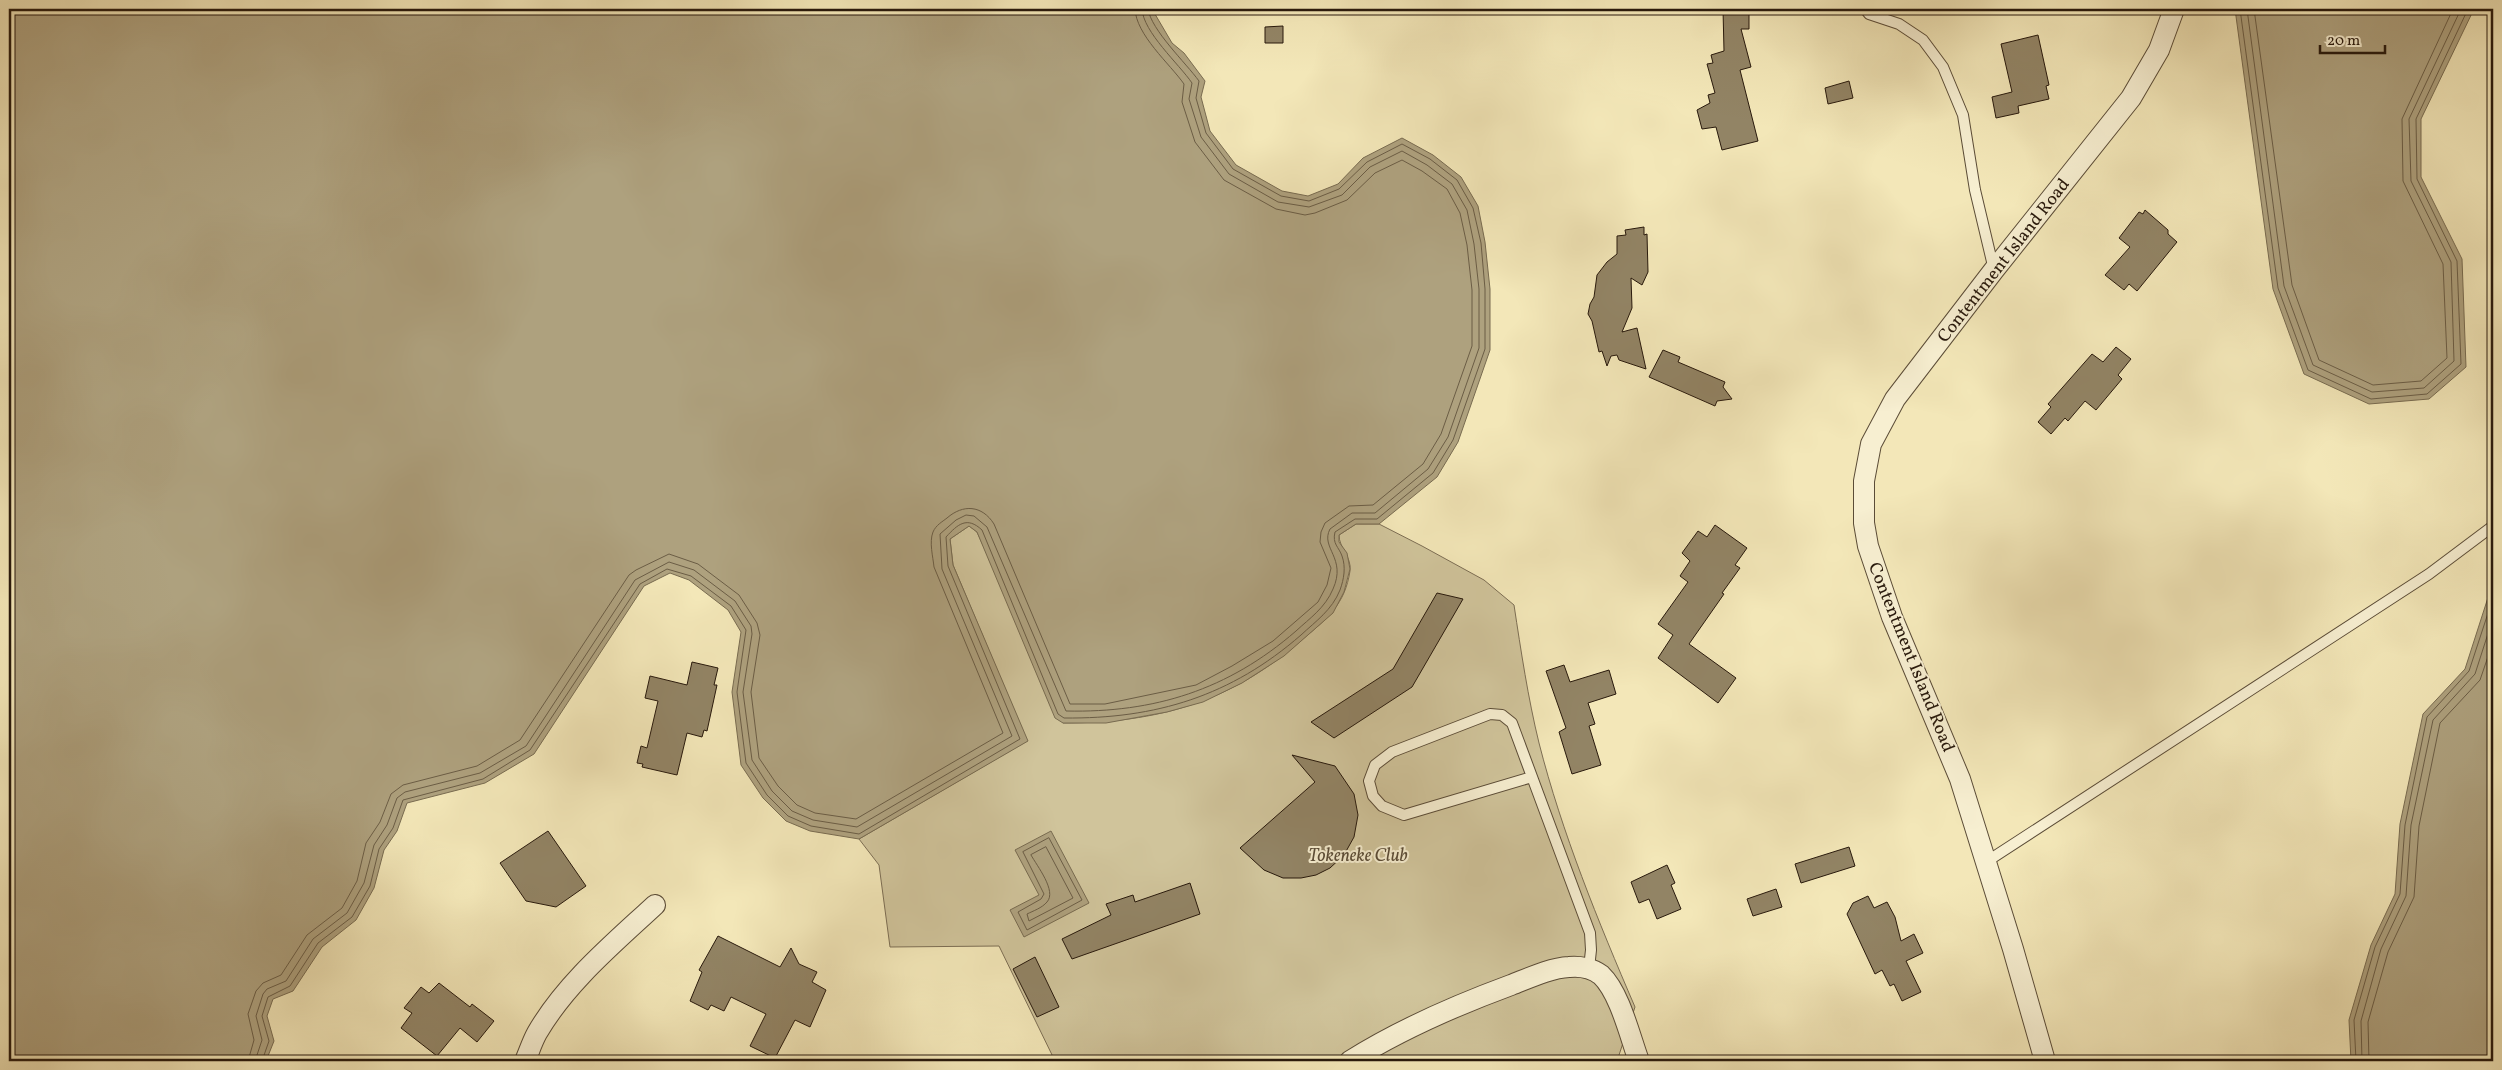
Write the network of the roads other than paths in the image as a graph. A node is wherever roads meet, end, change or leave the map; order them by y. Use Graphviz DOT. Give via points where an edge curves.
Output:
graph roads {
  1 [pos="1865,9"];
  2 [pos="2174,9"];
  3 [pos="1994,270"];
  4 [pos="2493,526"];
  5 [pos="1532,777"];
  6 [pos="1986,862"];
  7 [pos="655,905"];
  8 [pos="1589,968"];
  9 [pos="525,1061"];
  10 [pos="1350,1061"];
  11 [pos="1639,1061"];
  12 [pos="2045,1061"];
  1 -- 3 [label="lane" via="1868,14 1899,24 1923,40 1943,67 1963,115 1975,190"];
  2 -- 3 [label="street, Contentment Island Road" via="2159,50 2131,98"];
  3 -- 6 [label="street, Contentment Island Road" via="1894,399 1871,444 1862,501 1868,546 1892,617 1960,779"];
  4 -- 6 [label="lane" via="2429,574"];
  5 -- 5 [label="lane" via="1512,723 1502,715 1490,714 1392,752 1375,765 1369,781 1373,796 1382,806 1404,815"];
  5 -- 8 [label="lane" via="1590,933"];
  6 -- 12 [label="street, Contentment Island Road"];
  7 -- 9 [label="street" via="569,991 537,1033"];
  8 -- 10 [label="street" via="1566,967 1468,1000 1403,1030"];
  8 -- 11 [label="street" via="1600,974 1612,991"];
}
